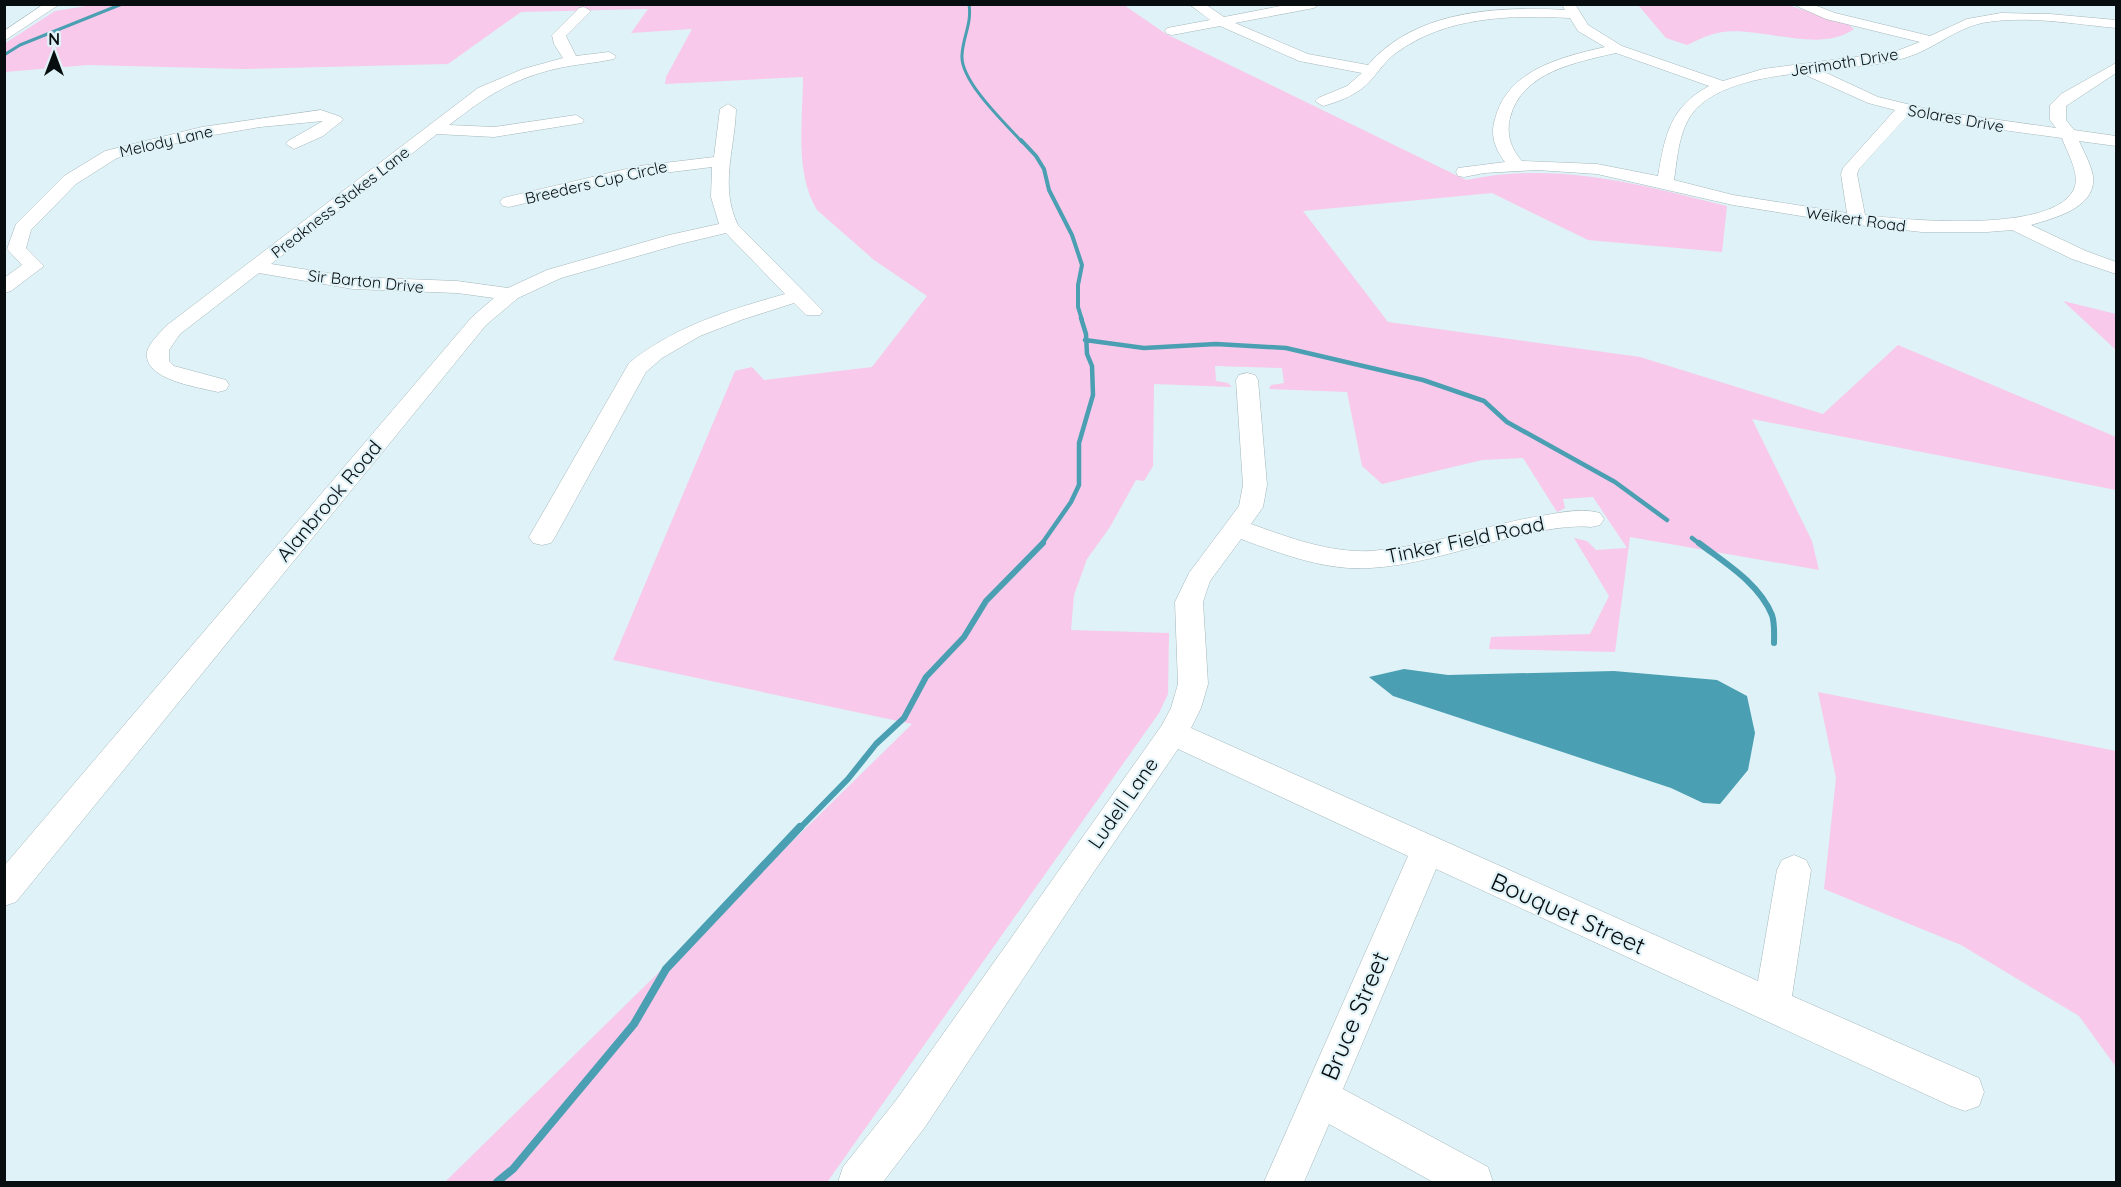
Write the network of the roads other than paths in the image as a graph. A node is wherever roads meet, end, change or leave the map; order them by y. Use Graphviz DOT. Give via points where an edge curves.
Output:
graph roads {
  1 [pos="54,4"];
  2 [pos="1195,4"];
  3 [pos="1314,4"];
  4 [pos="1798,4"];
  5 [pos="1449,7"];
  6 [pos="1570,9"];
  7 [pos="585,11"];
  8 [pos="1472,18"];
  9 [pos="1224,23"];
  10 [pos="2116,24"];
  11 [pos="1172,31"];
  12 [pos="4,37"];
  13 [pos="1933,41"];
  14 [pos="1617,49"];
  15 [pos="609,56"];
  16 [pos="571,60"];
  17 [pos="2116,67"];
  18 [pos="1803,68"];
  19 [pos="1370,70"];
  20 [pos="1724,86"];
  21 [pos="1323,101"];
  22 [pos="728,109"];
  23 [pos="1905,109"];
  24 [pos="576,120"];
  25 [pos="434,129"];
  26 [pos="2069,135"];
  27 [pos="2116,141"];
  28 [pos="294,144"];
  29 [pos="720,161"];
  30 [pos="1516,165"];
  31 [pos="1464,172"];
  32 [pos="1665,183"];
  33 [pos="509,202"];
  34 [pos="1857,220"];
  35 [pos="2015,224"];
  36 [pos="730,227"];
  37 [pos="257,267"];
  38 [pos="2116,268"];
  39 [pos="4,287"];
  40 [pos="511,294"];
  41 [pos="1247,381"];
  42 [pos="218,385"];
  43 [pos="1591,519"];
  44 [pos="1236,528"];
  45 [pos="542,537"];
  46 [pos="1173,733"];
  47 [pos="1426,850"];
  48 [pos="1794,870"];
  49 [pos="4,891"];
  50 [pos="1772,1005"];
  51 [pos="1965,1092"];
  52 [pos="1320,1098"];
  53 [pos="858,1182"];
  54 [pos="1284,1182"];
  55 [pos="1473,1182"];
  1 -- 12 [label="street"];
  2 -- 9 [label="street"];
  3 -- 9 [label="street"];
  4 -- 13 [label="street"];
  5 -- 8 [label="street"];
  6 -- 8 [label="street"];
  6 -- 14 [label="street" via="1592,35"];
  7 -- 16 [label="street" via="559,35"];
  8 -- 19 [label="street" via="1406,39"];
  9 -- 11 [label="street"];
  9 -- 19 [label="street" via="1304,58"];
  10 -- 13 [label="street, Jerimoth Drive" via="2039,18 1986,19 1957,26"];
  13 -- 18 [label="street, Jerimoth Drive" via="1897,56"];
  14 -- 20 [label="street"];
  14 -- 30 [label="street" via="1552,67 1514,93 1506,105 1501,139 1505,152"];
  15 -- 16 [label="street, Preakness Stakes Lane"];
  16 -- 25 [label="street, Preakness Stakes Lane" via="483,91"];
  17 -- 26 [label="street, Weikert Road" via="2058,105 2058,120"];
  18 -- 20 [label="street, Jerimoth Drive"];
  18 -- 23 [label="street, Solares Drive" via="1853,93"];
  19 -- 21 [label="street" via="1361,82"];
  20 -- 32 [label="street, Jerimoth Drive" via="1695,102 1676,124"];
  22 -- 29 [label="street"];
  23 -- 26 [label="street, Solares Drive" via="1965,122"];
  23 -- 34 [label="street" via="1851,168"];
  24 -- 25 [label="street" via="494,132"];
  25 -- 37 [label="street, Preakness Stakes Lane"];
  26 -- 27 [label="street, Solares Drive"];
  26 -- 35 [label="street, Weikert Road" via="2084,175 2080,194 2058,211"];
  28 -- 39 [label="street, Melody Lane" via="335,120 321,115 260,122 111,154 70,180 22,228 16,249 34,266"];
  29 -- 33 [label="street, Breeders Cup Circle" via="639,171"];
  29 -- 36 [label="street" via="717,182 722,213"];
  30 -- 31 [label="street, Weikert Road"];
  30 -- 32 [label="street, Weikert Road" via="1598,169"];
  32 -- 34 [label="street, Weikert Road" via="1733,200"];
  34 -- 35 [label="street, Weikert Road" via="1956,229"];
  35 -- 38 [label="street"];
  36 -- 40 [label="street, Alanbrook Road" via="574,268"];
  36 -- 45 [label="street" via="805,303 696,330 653,353 637,368"];
  37 -- 40 [label="street, Sir Barton Drive" via="353,283 457,287"];
  37 -- 42 [label="street, Preakness Stakes Lane" via="173,330 158,350 158,362 166,371"];
  40 -- 49 [label="street, Alanbrook Road" via="479,321"];
  41 -- 44 [label="street, Ludell Lane" via="1255,485 1251,507"];
  43 -- 44 [label="street, Tinker Field Road" via="1529,525 1387,558 1355,559 1287,546"];
  44 -- 46 [label="street, Ludell Lane" via="1198,579 1190,602 1193,684"];
  46 -- 47 [label="street, Bouquet Street"];
  46 -- 53 [label="street, Ludell Lane" via="911,1113"];
  47 -- 50 [label="street, Bouquet Street"];
  47 -- 52 [label="street, Bruce Street"];
  48 -- 50 [label="street"];
  50 -- 51 [label="street, Bouquet Street"];
  52 -- 54 [label="street, Bruce Street"];
  52 -- 55 [label="street"];
}
